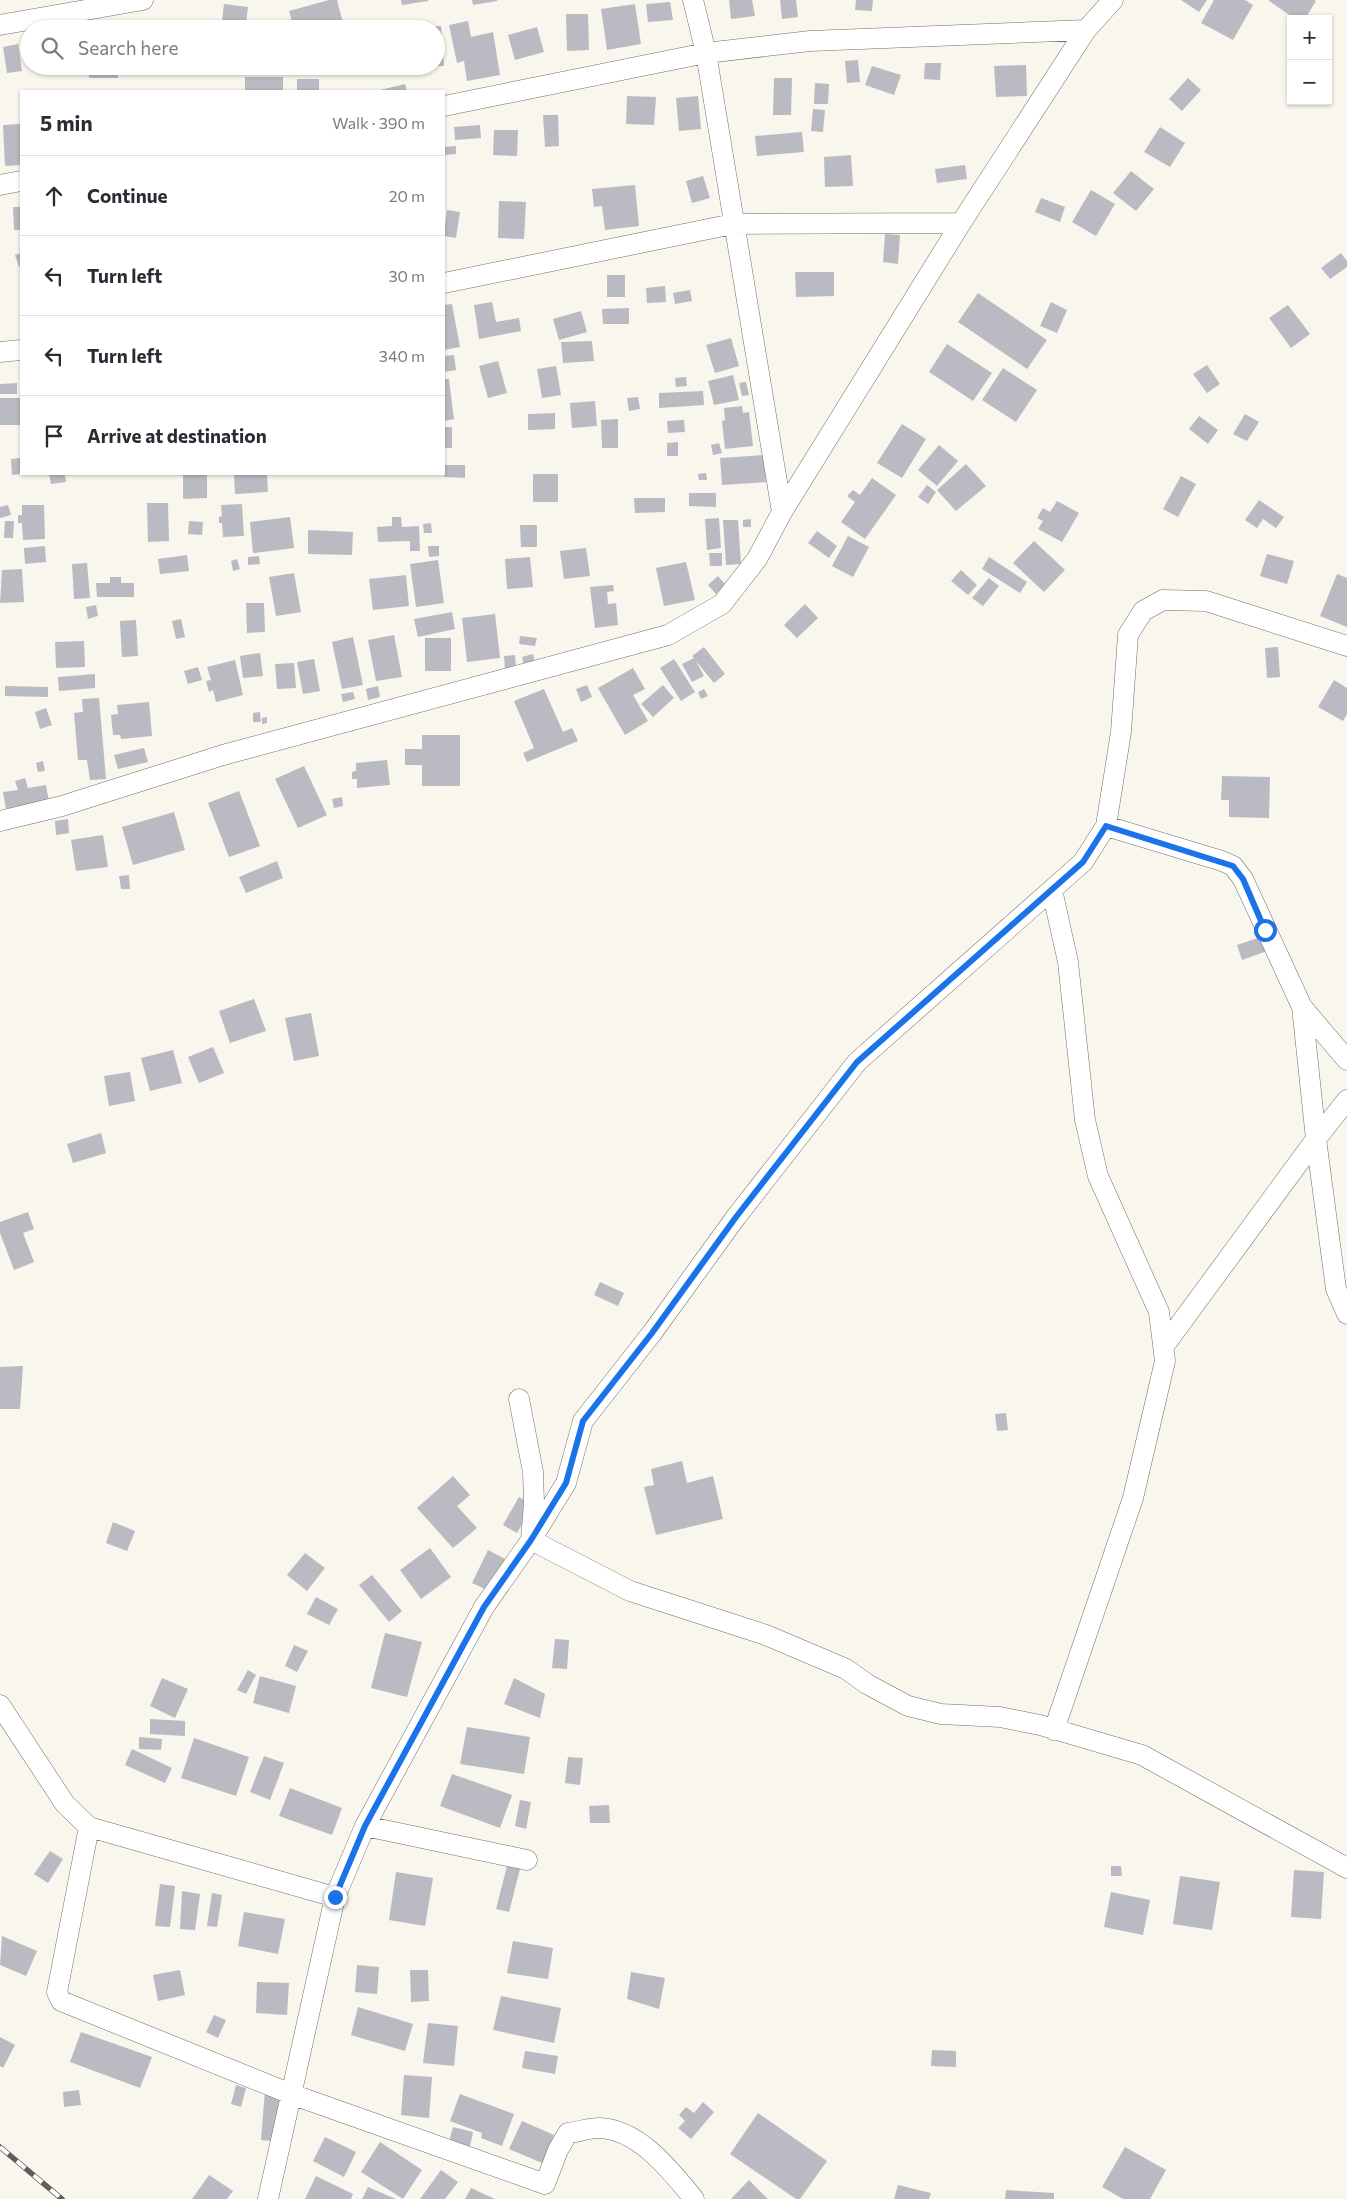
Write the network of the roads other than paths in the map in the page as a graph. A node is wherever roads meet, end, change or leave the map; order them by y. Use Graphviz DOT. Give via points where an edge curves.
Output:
graph roads {
  1 [pos="143,0"];
  2 [pos="694,0"];
  3 [pos="1113,0"];
  4 [pos="29,20"];
  5 [pos="20,22"];
  6 [pos="0,25"];
  7 [pos="1086,30"];
  8 [pos="706,53"];
  9 [pos="445,106"];
  10 [pos="20,181"];
  11 [pos="0,185"];
  12 [pos="961,223"];
  13 [pos="733,224"];
  14 [pos="445,283"];
  15 [pos="20,350"];
  16 [pos="0,352"];
  17 [pos="782,512"];
  18 [pos="1347,646"];
  19 [pos="0,821"];
  20 [pos="1106,826"];
  21 [pos="1052,890"];
  22 [pos="1302,1007"];
  23 [pos="1347,1060"];
  24 [pos="1347,1100"];
  25 [pos="1316,1139"];
  26 [pos="1347,1314"];
  27 [pos="1164,1346"];
  28 [pos="519,1399"];
  29 [pos="531,1540"];
  30 [pos="0,1705"];
  31 [pos="1054,1730"];
  32 [pos="365,1826"];
  33 [pos="89,1827"];
  34 [pos="527,1860"];
  35 [pos="1347,1868"];
  36 [pos="335,1897"];
  37 [pos="291,2094"];
  38 [pos="544,2192"];
  39 [pos="268,2199"];
  40 [pos="694,2199"];
  1 -- 4 [label="street"];
  2 -- 8 [label="street"];
  3 -- 7 [label="street"];
  5 -- 6 [label="street"];
  7 -- 8 [label="street" via="810,41"];
  7 -- 12 [label="street"];
  8 -- 9 [label="street"];
  8 -- 13 [label="street"];
  10 -- 11 [label="street"];
  12 -- 13 [label="street"];
  12 -- 17 [label="street"];
  13 -- 14 [label="street"];
  13 -- 17 [label="street"];
  15 -- 16 [label="street"];
  17 -- 19 [label="street" via="757,559 722,604 668,635 223,755 62,806"];
  18 -- 20 [label="street" via="1206,601 1164,600 1143,611 1128,635 1121,732"];
  20 -- 21 [label="street" via="1083,862"];
  20 -- 22 [label="street" via="1233,866 1243,879"];
  21 -- 27 [label="street" via="1068,962 1085,1120 1098,1176 1159,1312"];
  21 -- 29 [label="street" via="857,1062 583,1421 566,1483"];
  22 -- 23 [label="street"];
  22 -- 25 [label="street"];
  24 -- 25 [label="street"];
  25 -- 26 [label="street" via="1336,1289"];
  25 -- 27 [label="street"];
  27 -- 31 [label="street" via="1165,1361 1133,1498"];
  28 -- 29 [label="street" via="533,1472"];
  29 -- 31 [label="street" via="630,1591 766,1635 846,1669 908,1706 941,1714 1000,1717"];
  29 -- 32 [label="street" via="484,1607"];
  30 -- 33 [label="street" via="65,1804"];
  31 -- 35 [label="street" via="1142,1756"];
  32 -- 34 [label="street"];
  32 -- 36 [label="street"];
  33 -- 36 [label="street"];
  33 -- 37 [label="street" via="58,1992 61,2001"];
  36 -- 37 [label="street"];
  37 -- 38 [label="street"];
  37 -- 39 [label="street"];
  38 -- 40 [label="street" via="558,2150 568,2134 600,2128 625,2134 648,2149"];
}
